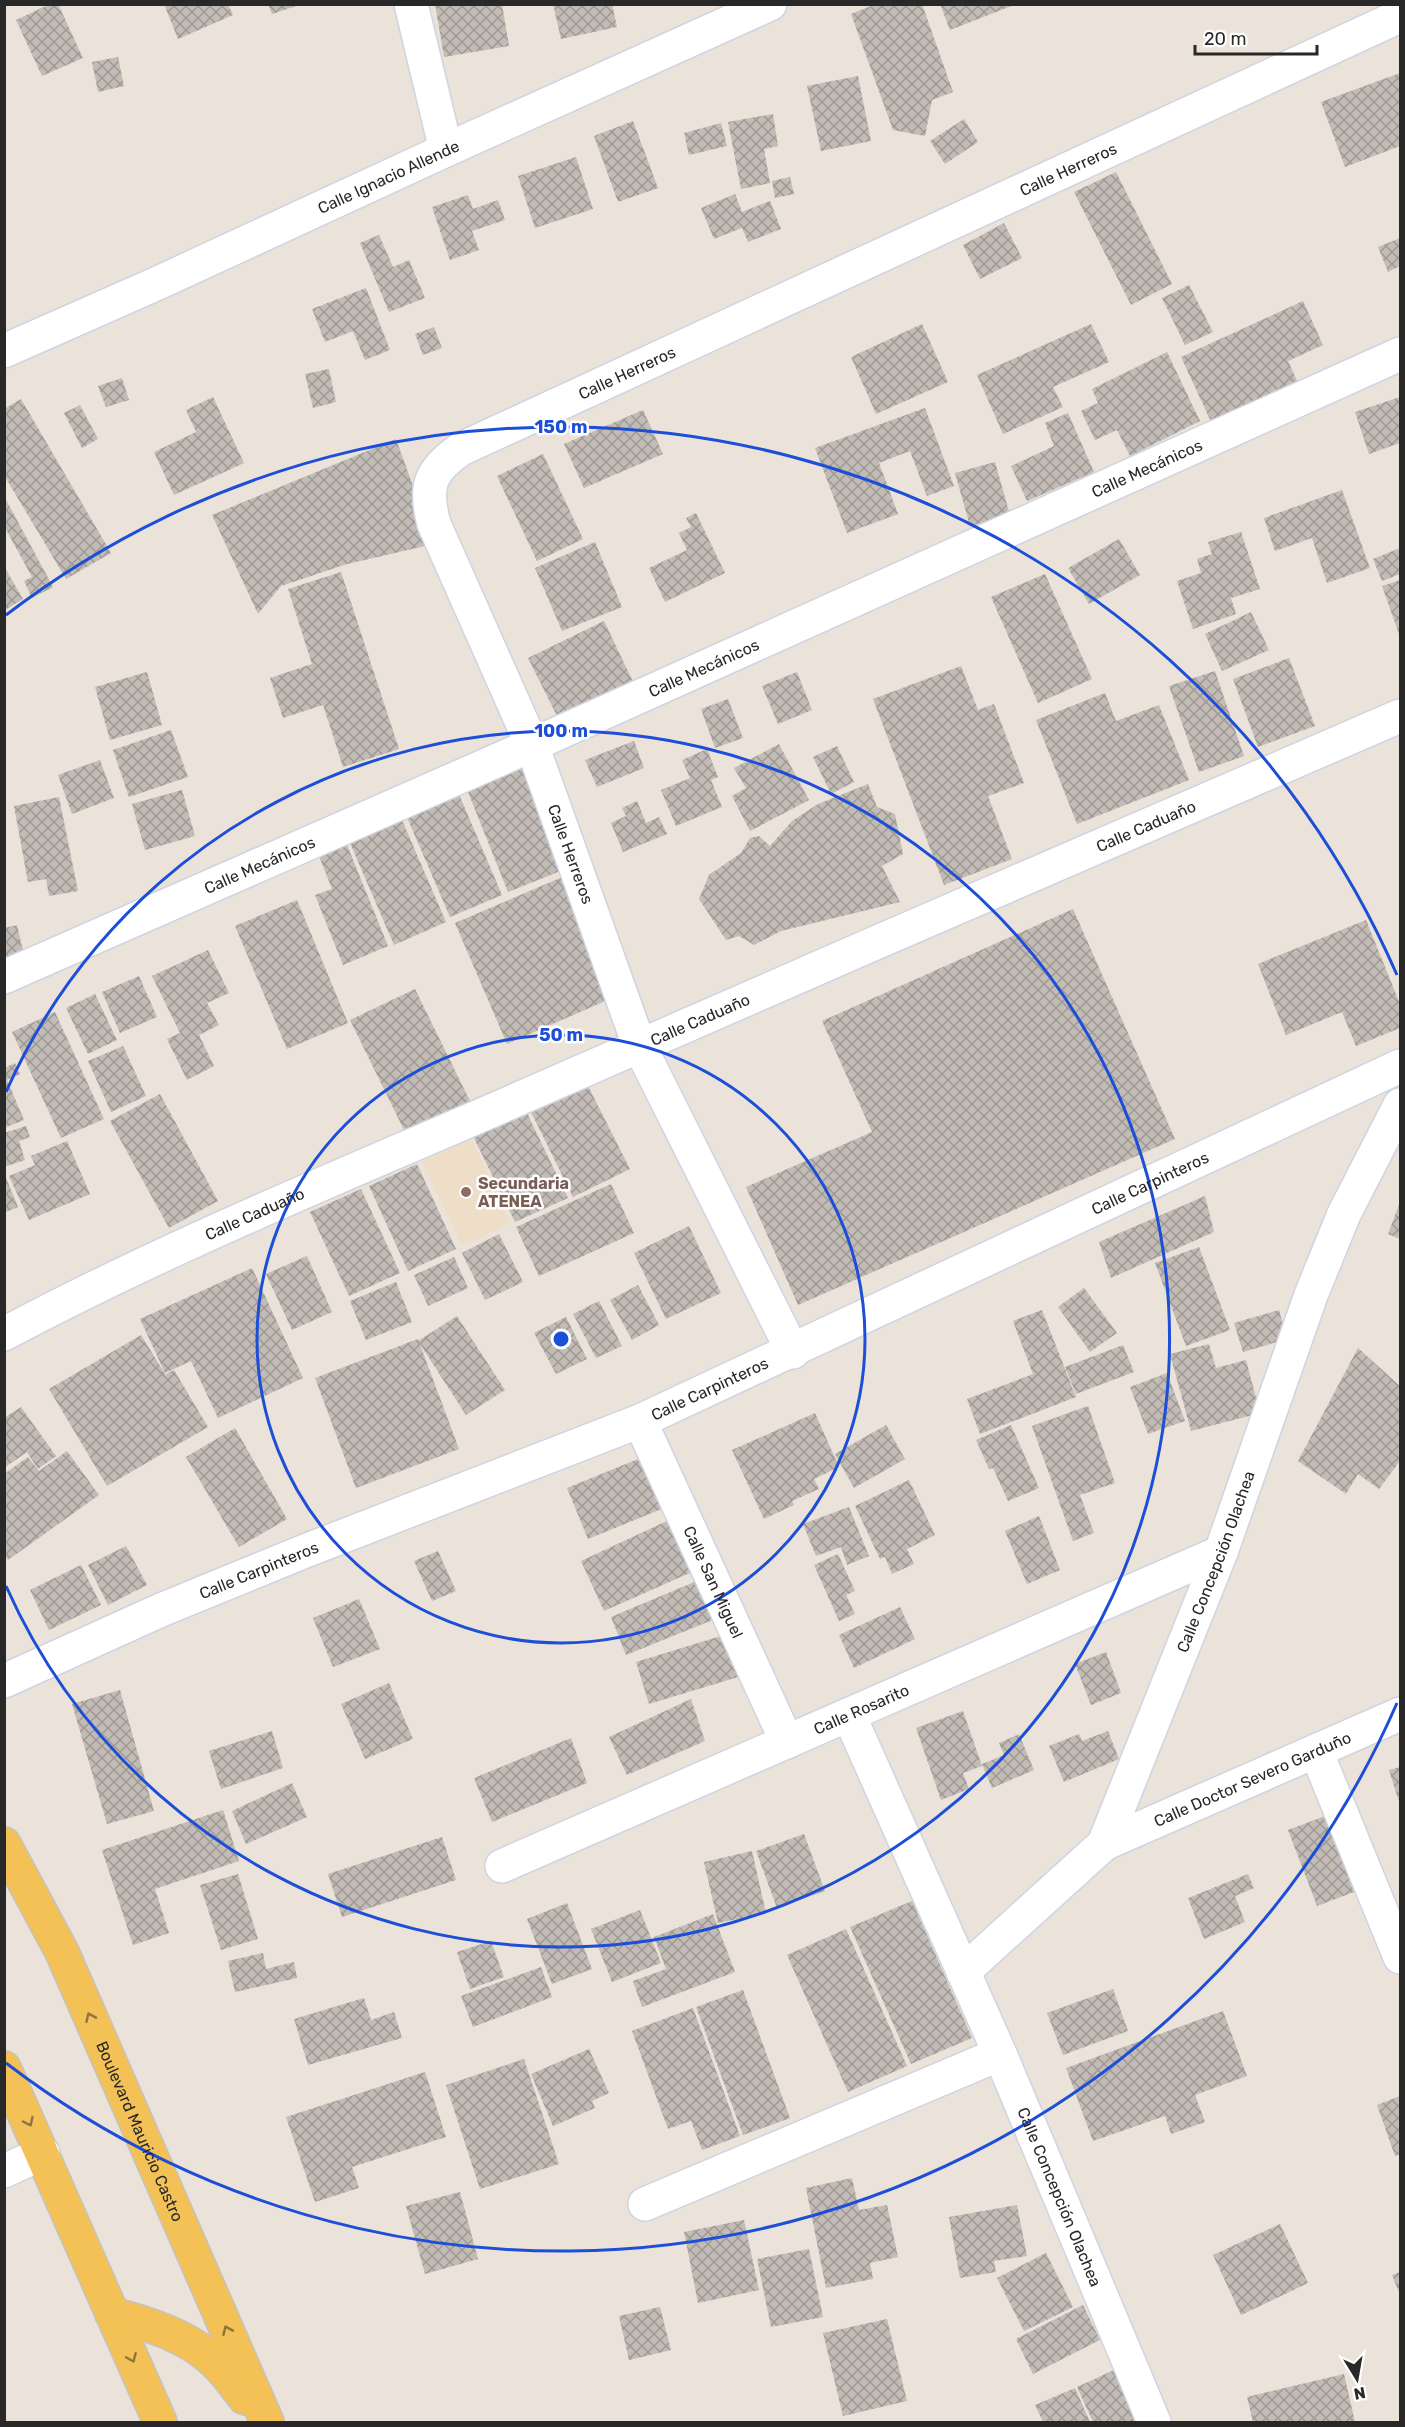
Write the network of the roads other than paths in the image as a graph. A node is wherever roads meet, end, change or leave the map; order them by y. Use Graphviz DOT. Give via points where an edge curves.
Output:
graph roads {
  1 [pos="411,4"];
  2 [pos="770,4"];
  3 [pos="1401,16"];
  4 [pos="446,150"];
  5 [pos="4,351"];
  6 [pos="1401,354"];
  7 [pos="1401,716"];
  8 [pos="532,745"];
  9 [pos="4,977"];
  10 [pos="639,1045"];
  11 [pos="1401,1066"];
  12 [pos="1401,1105"];
  13 [pos="4,1334"];
  14 [pos="793,1352"];
  15 [pos="640,1421"];
  16 [pos="1221,1552"];
  17 [pos="4,1682"];
  18 [pos="1401,1713"];
  19 [pos="849,1715"];
  20 [pos="787,1742"];
  21 [pos="1316,1751"];
  22 [pos="4,1844"];
  23 [pos="1104,1844"];
  24 [pos="502,1866"];
  25 [pos="1401,1957"];
  26 [pos="963,1972"];
  27 [pos="1000,2054"];
  28 [pos="4,2068"];
  29 [pos="43,2153"];
  30 [pos="4,2171"];
  31 [pos="645,2204"];
  32 [pos="112,2314"];
  33 [pos="160,2422"];
  34 [pos="266,2422"];
  35 [pos="1154,2422"];
  1 -- 4 [label="street"];
  2 -- 4 [label="street, Calle Ignacio Allende"];
  3 -- 8 [label="street, Calle Herreros" via="446,459 435,471 429,489 434,524"];
  4 -- 5 [label="street, Calle Ignacio Allende"];
  6 -- 8 [label="street, Calle Mecánicos"];
  7 -- 10 [label="street, Calle Caduaño"];
  8 -- 9 [label="street, Calle Mecánicos"];
  8 -- 10 [label="street, Calle Herreros"];
  10 -- 13 [label="street, Calle Caduaño" via="125,1273"];
  10 -- 14 [label="street, Calle Herreros"];
  11 -- 14 [label="street, Calle Carpinteros"];
  12 -- 16 [label="street, Calle Concepción Olachea" via="1344,1214 1315,1285"];
  14 -- 15 [label="street, Calle Carpinteros"];
  15 -- 17 [label="street, Calle Carpinteros" via="183,1601"];
  15 -- 20 [label="street, Calle San Miguel"];
  16 -- 19 [label="street, Calle Rosarito"];
  16 -- 23 [label="street, Calle Concepción Olachea"];
  18 -- 21 [label="street, Calle Doctor Severo Garduño"];
  19 -- 20 [label="street, Calle Rosarito"];
  19 -- 26 [label="street, Calle Concepción Olachea"];
  20 -- 24 [label="street, Calle Rosarito"];
  21 -- 23 [label="street, Calle Doctor Severo Garduño"];
  21 -- 25 [label="street"];
  34 -- 22 [label="main road, Boulevard Mauricio Castro, one-way" via="62,1952"];
  23 -- 26 [label="street, Calle Concepción Olachea"];
  26 -- 27 [label="street, Calle Concepción Olachea"];
  27 -- 31 [label="street"];
  27 -- 35 [label="street, Calle Concepción Olachea"];
  28 -- 29 [label="main road, one-way"];
  29 -- 30 [label="street"];
  29 -- 32 [label="main road"];
  32 -- 33 [label="main road, one-way"];
  32 -- 34 [label="main road" via="160,2330 202,2352 218,2364"];
}
